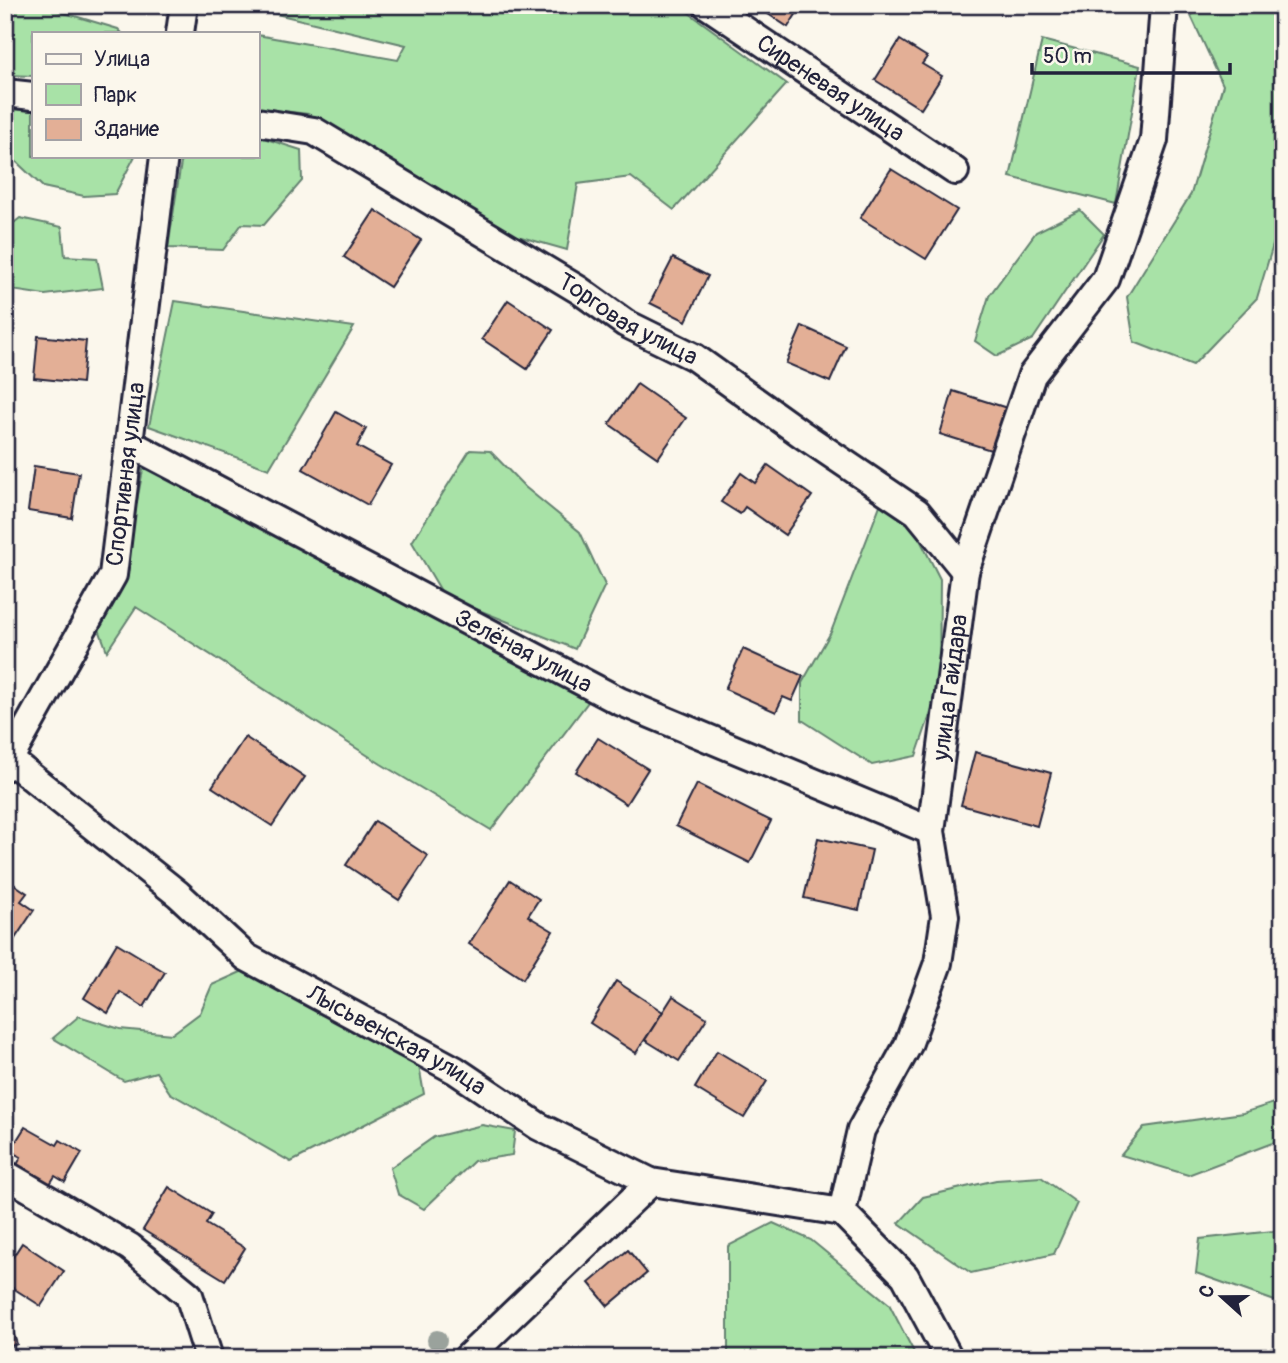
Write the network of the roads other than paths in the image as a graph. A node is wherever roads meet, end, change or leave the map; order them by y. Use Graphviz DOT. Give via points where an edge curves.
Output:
graph roads {
  1 [pos="184,5"];
  2 [pos="706,5"];
  3 [pos="1164,5"];
  4 [pos="180,32"];
  5 [pos="5,93"];
  6 [pos="32,96"];
  7 [pos="259,122"];
  8 [pos="164,158"];
  9 [pos="955,171"];
  10 [pos="129,443"];
  11 [pos="965,571"];
  12 [pos="7,761"];
  13 [pos="931,831"];
  14 [pos="5,1174"];
  15 [pos="651,1182"];
  16 [pos="842,1212"];
  17 [pos="209,1358"];
  18 [pos="467,1358"];
  19 [pos="950,1358"];
  1 -- 4 [label="street"];
  2 -- 9 [label="street, Сиреневая улица"];
  3 -- 11 [label="street, улица Гайдара" via="1154,140 1106,279 1032,374"];
  5 -- 6 [label="street"];
  7 -- 11 [label="street, Торговая улица" via="314,131 579,290 625,323 694,357 917,512"];
  8 -- 10 [label="street, Спортивная улица"];
  10 -- 12 [label="street, Спортивная улица" via="113,575"];
  10 -- 13 [label="street, Зелёная улица" via="619,701"];
  11 -- 13 [label="street, улица Гайдара"];
  12 -- 15 [label="street, Лысьвенская улица" via="177,894 246,957 455,1070 538,1126"];
  13 -- 16 [label="street, улица Гайдара" via="945,916 938,963 908,1045 861,1130"];
  14 -- 17 [label="street" via="130,1247 189,1295"];
  15 -- 16 [label="street, Лысьвенская улица"];
  15 -- 18 [label="street"];
  16 -- 19 [label="street" via="905,1276"];
}
